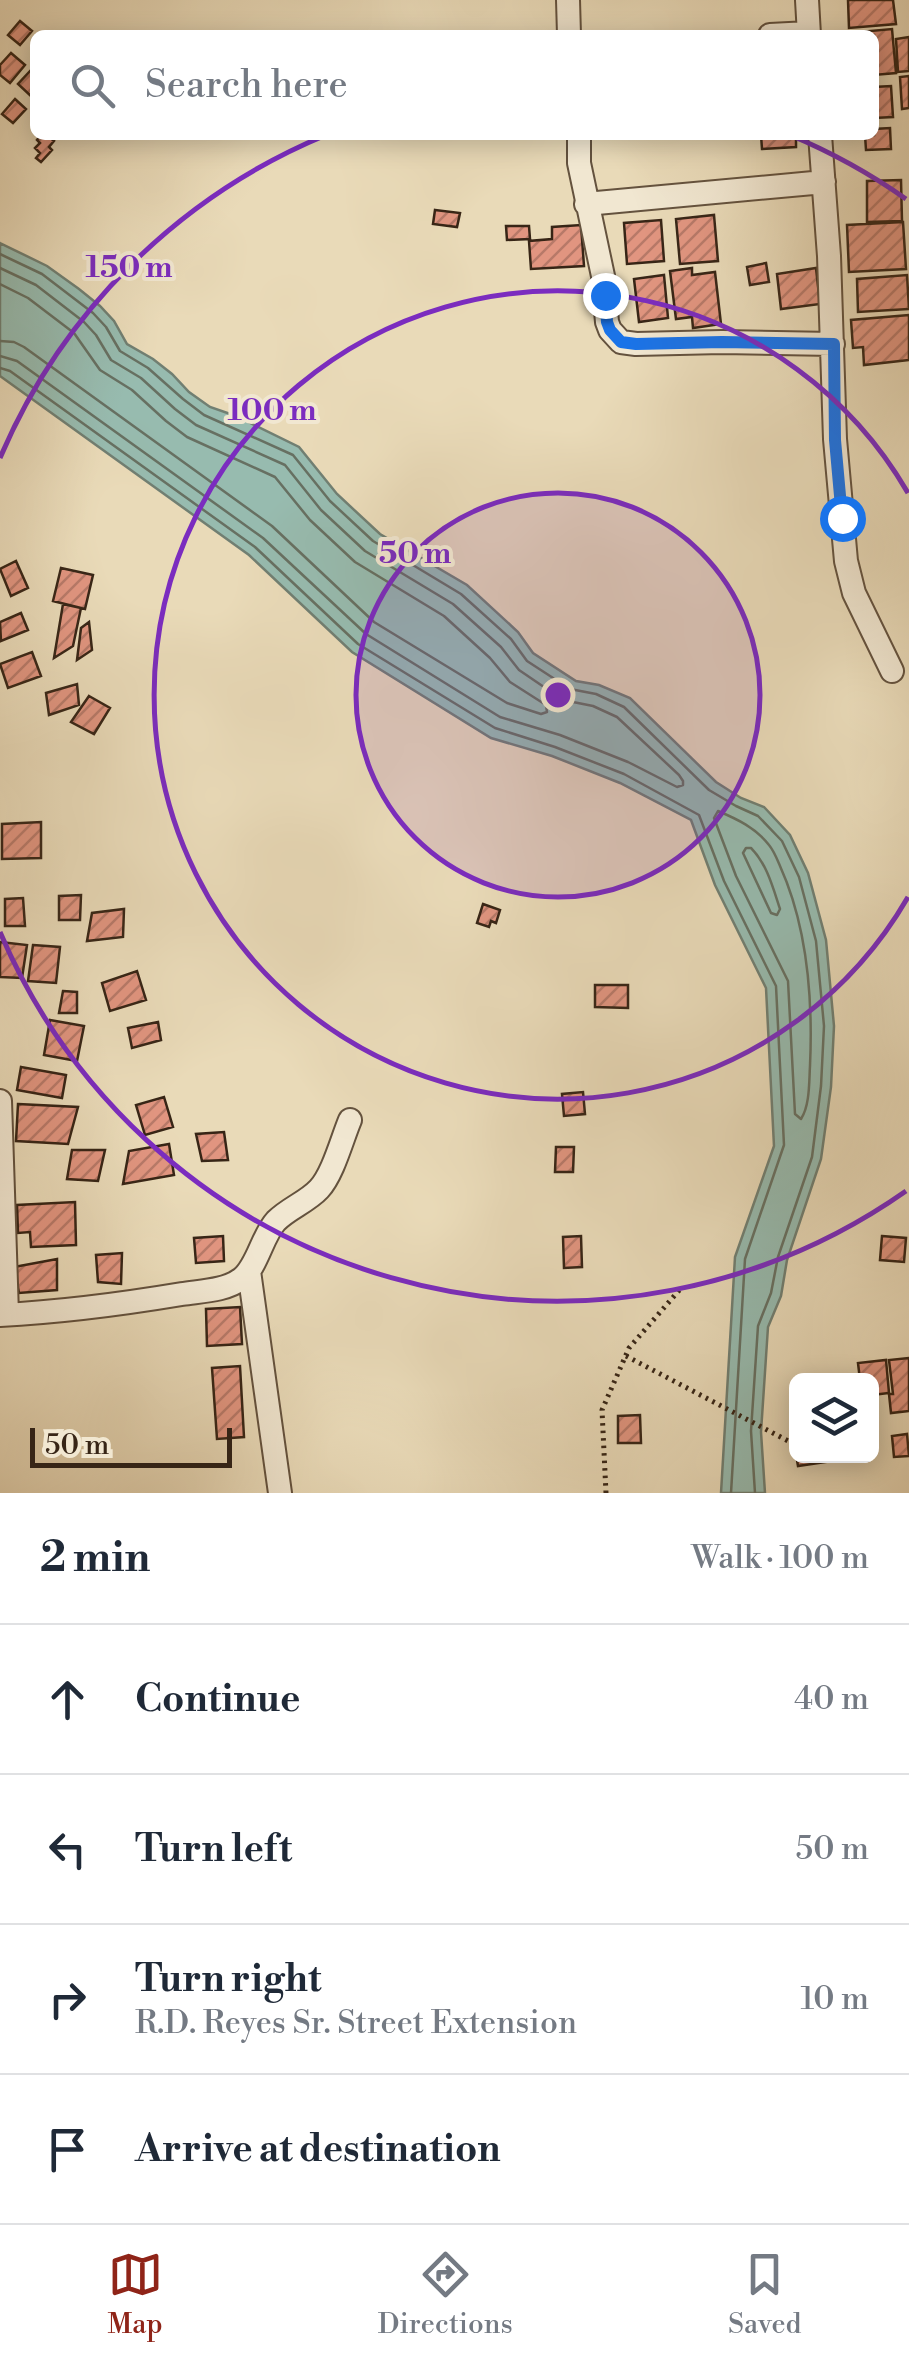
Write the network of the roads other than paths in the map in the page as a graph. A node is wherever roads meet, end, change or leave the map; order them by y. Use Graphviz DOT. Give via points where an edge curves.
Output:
graph roads {
  1 [pos="568,0"];
  2 [pos="807,0"];
  3 [pos="569,30"];
  4 [pos="809,30"];
  5 [pos="579,140"];
  6 [pos="820,140"];
  7 [pos="824,182"];
  8 [pos="586,204"];
  9 [pos="834,344"];
  10 [pos="892,670"];
  11 [pos="0,1101"];
  12 [pos="350,1120"];
  13 [pos="249,1271"];
  14 [pos="4,1314"];
  15 [pos="280,1493"];
  1 -- 3 [label="street"];
  2 -- 4 [label="street"];
  5 -- 8 [label="street"];
  6 -- 7 [label="street"];
  7 -- 8 [label="street"];
  7 -- 9 [label="street"];
  8 -- 9 [label="street" via="607,322 621,342"];
  9 -- 10 [label="street" via="846,561 854,594"];
  11 -- 14 [label="street"];
  12 -- 13 [label="street" via="326,1182 280,1216"];
  13 -- 14 [label="street" via="223,1288"];
  13 -- 15 [label="street"];
}
